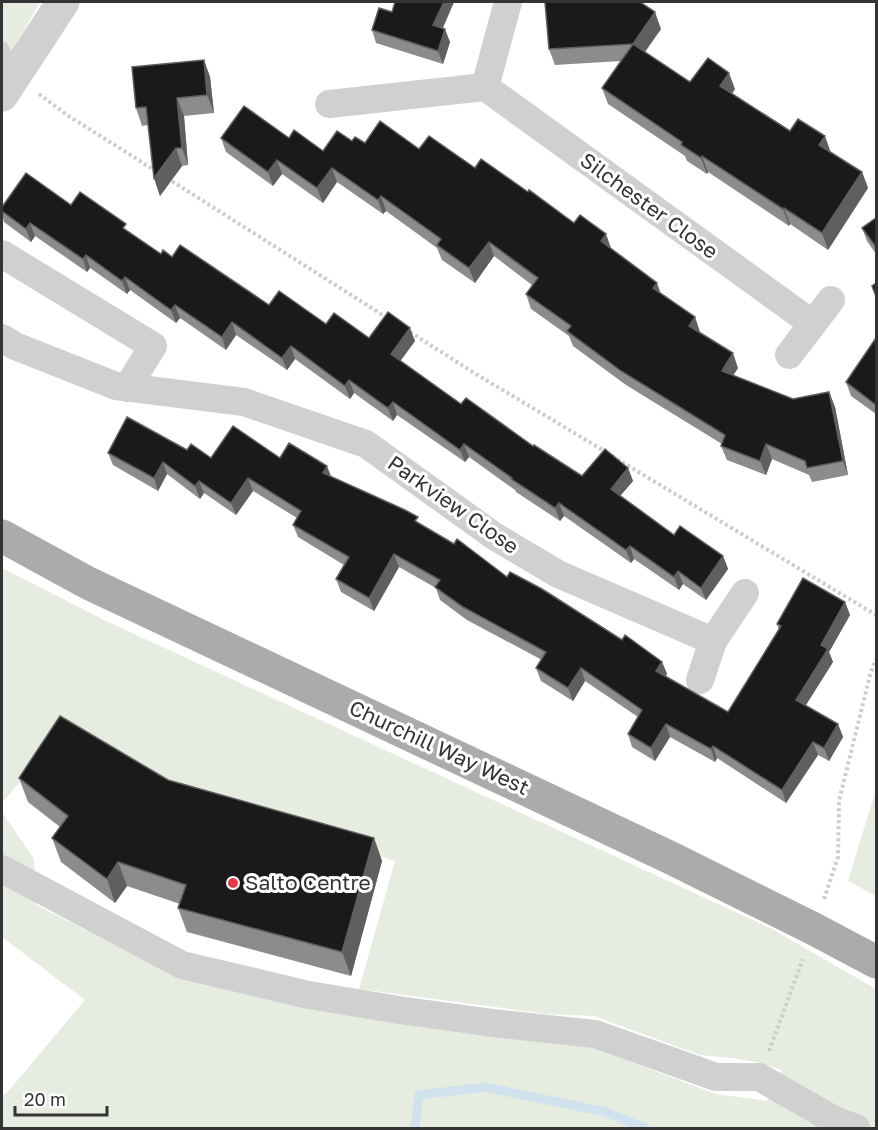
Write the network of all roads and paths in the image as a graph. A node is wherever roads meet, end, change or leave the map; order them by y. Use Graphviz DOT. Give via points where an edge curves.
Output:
graph roads {
  1 [pos="63,2"];
  2 [pos="508,2"];
  3 [pos="13,78"];
  4 [pos="485,87"];
  5 [pos="328,104"];
  6 [pos="2,254"];
  7 [pos="831,300"];
  8 [pos="390,320"];
  9 [pos="813,324"];
  10 [pos="400,326"];
  11 [pos="2,338"];
  12 [pos="789,355"];
  13 [pos="127,388"];
  14 [pos="2,536"];
  15 [pos="745,593"];
  16 [pos="876,615"];
  17 [pos="713,641"];
  18 [pos="876,659"];
  19 [pos="700,680"];
  20 [pos="2,869"];
  21 [pos="814,929"];
  22 [pos="876,962"];
  23 [pos="759,1077"];
  24 [pos="856,1128"];
  1 -- 3 [label="street"];
  2 -- 4 [label="street"];
  3 -- 8 [label="path"];
  4 -- 5 [label="street"];
  4 -- 9 [label="street, Silchester Close"];
  6 -- 13 [label="street" via="153,346"];
  7 -- 9 [label="street"];
  9 -- 12 [label="street"];
  10 -- 16 [label="path"];
  11 -- 13 [label="street, Parkview Close"];
  13 -- 17 [label="street, Parkview Close" via="244,402 366,444 494,536 558,574"];
  14 -- 21 [label="main road, Churchill Way West" via="88,583"];
  15 -- 17 [label="street"];
  17 -- 19 [label="street"];
  18 -- 21 [label="path" via="839,801 838,857"];
  20 -- 23 [label="street" via="182,965 343,1000 595,1034 716,1077"];
  21 -- 22 [label="main road, Churchill Way West"];
  21 -- 23 [label="path"];
  23 -- 24 [label="street" via="834,1120"];
}
